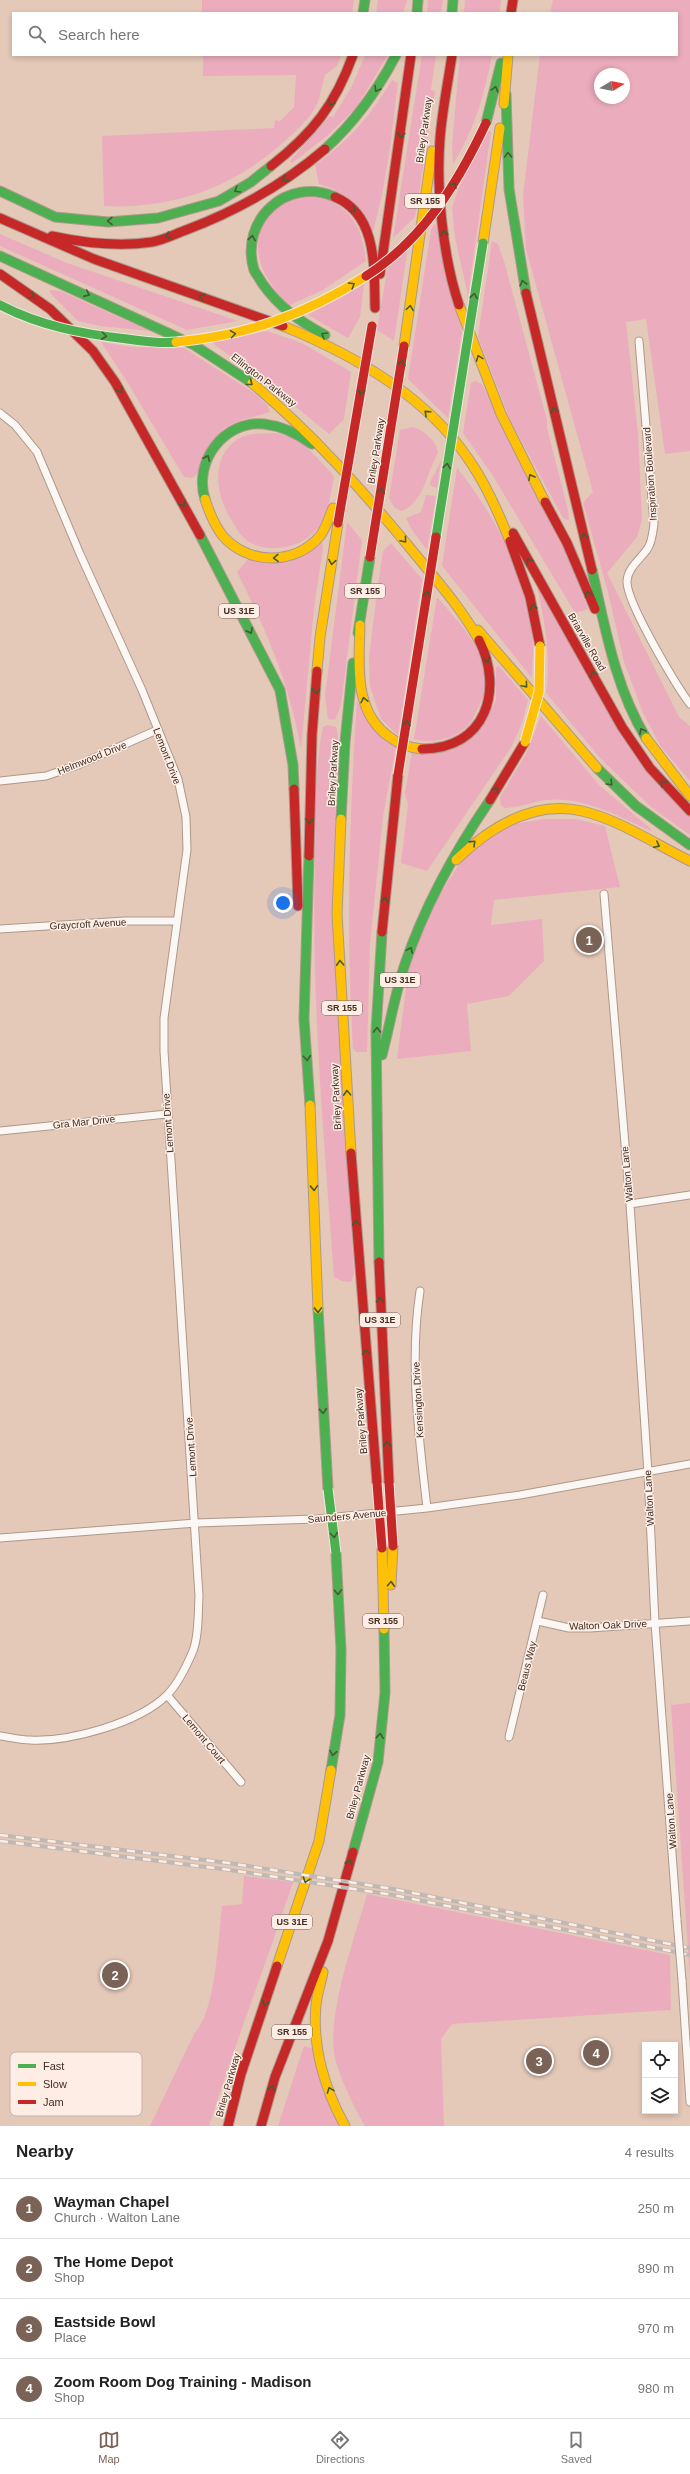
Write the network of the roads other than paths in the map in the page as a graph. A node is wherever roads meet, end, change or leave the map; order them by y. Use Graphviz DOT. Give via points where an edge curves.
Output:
graph roads {
  1 [pos="365,0"];
  2 [pos="454,0"];
  3 [pos="457,0"];
  4 [pos="513,0"];
  5 [pos="418,1"];
  6 [pos="363,12"];
  7 [pos="413,12"];
  8 [pos="417,12"];
  9 [pos="452,12"];
  10 [pos="456,12"];
  11 [pos="511,12"];
  12 [pos="353,56"];
  13 [pos="395,56"];
  14 [pos="411,56"];
  15 [pos="446,56"];
  16 [pos="452,56"];
  17 [pos="502,56"];
  18 [pos="508,56"];
  19 [pos="506,94"];
  20 [pos="0,191"];
  21 [pos="0,218"];
  22 [pos="19,227"];
  23 [pos="0,256"];
  24 [pos="0,274"];
  25 [pos="0,305"];
  26 [pos="375,308"];
  27 [pos="639,341"];
  28 [pos="368,365"];
  29 [pos="0,413"];
  30 [pos="332,459"];
  31 [pos="347,468"];
  32 [pos="479,475"];
  33 [pos="454,602"];
  34 [pos="360,625"];
  35 [pos="609,642"];
  36 [pos="690,704"];
  37 [pos="157,730"];
  38 [pos="0,781"];
  39 [pos="690,796"];
  40 [pos="690,811"];
  41 [pos="690,845"];
  42 [pos="690,861"];
  43 [pos="446,870"];
  44 [pos="604,894"];
  45 [pos="176,921"];
  46 [pos="0,929"];
  47 [pos="304,1019"];
  48 [pos="378,1069"];
  49 [pos="167,1114"];
  50 [pos="0,1131"];
  51 [pos="690,1195"];
  52 [pos="630,1204"];
  53 [pos="420,1291"];
  54 [pos="690,1464"];
  55 [pos="648,1473"];
  56 [pos="427,1508"];
  57 [pos="196,1523"];
  58 [pos="0,1538"];
  59 [pos="543,1595"];
  60 [pos="690,1620"];
  61 [pos="538,1621"];
  62 [pos="655,1623"];
  63 [pos="385,1693"];
  64 [pos="167,1695"];
  65 [pos="0,1736"];
  66 [pos="509,1737"];
  67 [pos="241,1782"];
  68 [pos="328,1941"];
  69 [pos="690,2102"];
  70 [pos="228,2126"];
  71 [pos="261,2126"];
  72 [pos="345,2126"];
  1 -- 6 [label="main road"];
  2 -- 9 [label="main road"];
  3 -- 10 [label="main road"];
  4 -- 11 [label="main road"];
  5 -- 7 [label="main road"];
  5 -- 8 [label="main road"];
  12 -- 20 [label="main road, one-way" via="343,83 323,117 289,152 262,174 218,200 158,218 108,222 55,217"];
  13 -- 22 [label="main road, one-way" via="376,92 346,129 316,158 254,199 211,220 152,242 108,245 66,240"];
  14 -- 26 [label="main road, Briley Parkway / SR 155, one-way" via="398,164"];
  34 -- 15 [label="main road, Briley Parkway / SR 155, one-way, bridge"];
  35 -- 16 [label="main road, one-way" via="567,543 525,466 501,414 458,304 443,225 439,183 440,139"];
  25 -- 17 [label="main road, one-way, bridge" via="54,326 94,335 159,343 251,331 283,321 324,302 394,257 430,218 449,192 469,160 486,123"];
  18 -- 19 [label="main road"];
  35 -- 19 [label="main road, one-way" via="520,272 509,190"];
  48 -- 19 [label="main road, one-way, bridge" via="376,1031 379,975 398,775"];
  21 -- 22 [label="main road, US 31E"];
  28 -- 22 [label="main road, US 31E, one-way" via="285,326 69,250"];
  23 -- 30 [label="main road, Ellington Parkway, one-way" via="179,337 221,361 297,420"];
  24 -- 47 [label="main road, US 31E, one-way" via="50,310 93,351 115,382 206,546 280,690 293,765"];
  28 -- 26 [label="main road, one-way" via="282,308 264,286 255,270 251,253 253,233 262,212 278,199 307,190 327,193 356,211 365,226 373,252"];
  26 -- 31 [label="main road, Briley Parkway / SR 155, one-way, bridge"];
  27 -- 36 [label="street, Inspiration Boulevard" via="654,524 650,547 631,568 627,581 630,597 661,658"];
  32 -- 28 [label="main road, US 31E, one-way" via="437,422"];
  29 -- 37 [label="street, Lemont Drive" via="15,425 37,452"];
  31 -- 30 [label="main road, one-way, bridge" via="333,508 320,534 308,547 283,558 266,558 238,549 226,539 209,516 202,496 204,467 212,449 226,434 241,426 267,424 286,429"];
  30 -- 33 [label="main road, Ellington Parkway, one-way" via="403,539"];
  31 -- 47 [label="main road, Briley Parkway / SR 155, one-way, bridge" via="320,638 312,736"];
  40 -- 32 [label="main road, Briarville Road, one-way" via="650,768 622,727"];
  43 -- 32 [label="main road, US 31E, one-way, bridge" via="466,832 503,780 525,742 538,692 540,646 531,601 520,565"];
  33 -- 34 [label="main road, one-way" via="485,653 492,679 491,690 482,718 471,734 459,742 440,748 415,748 398,742 382,732 372,720 364,702 360,679"];
  33 -- 41 [label="main road, one-way" via="600,773 637,809 665,831"];
  63 -- 34 [label="main road, Briley Parkway / SR 155, one-way, bridge" via="382,1548 349,1134 337,914 345,742 353,661"];
  39 -- 35 [label="main road, one-way" via="652,750 621,686"];
  37 -- 38 [label="street, Helmwood Drive" via="78,765 46,776"];
  37 -- 45 [label="street, Lemont Drive" via="178,779 186,817 187,850"];
  43 -- 42 [label="main road, one-way" via="481,836 512,817 543,810 571,809 591,813"];
  48 -- 43 [label="main road, US 31E, one-way" via="404,964"];
  44 -- 52 [label="street, Walton Lane"];
  45 -- 46 [label="street, Graycroft Avenue" via="125,921"];
  45 -- 49 [label="street, Lemont Drive" via="164,1018"];
  47 -- 70 [label="main road, Briley Parkway / US 31E, one-way, bridge" via="312,1138 320,1372 328,1489 336,1553 341,1650 340,1715 319,1841 241,2074"];
  63 -- 48 [label="main road, US 31E, one-way, bridge" via="393,1546 380,1316 376,1101"];
  49 -- 50 [label="street, Gra Mar Drive"];
  49 -- 57 [label="street, Lemont Drive"];
  51 -- 52 [label="street"];
  52 -- 55 [label="street, Walton Lane"];
  53 -- 56 [label="street, Kensington Drive" via="415,1323 419,1433"];
  54 -- 55 [label="street, Saunders Avenue"];
  55 -- 56 [label="street, Saunders Avenue"];
  55 -- 62 [label="street, Walton Lane"];
  56 -- 57 [label="street, Saunders Avenue" via="317,1519"];
  57 -- 58 [label="street, Saunders Avenue"];
  57 -- 64 [label="street, Lemont Drive" via="199,1596 194,1649"];
  59 -- 61 [label="street, Beaus Way"];
  60 -- 62 [label="street, Walton Oak Drive"];
  61 -- 62 [label="street, Walton Oak Drive" via="569,1628"];
  61 -- 66 [label="street, Beaus Way"];
  62 -- 69 [label="street, Walton Lane, bridge"];
  68 -- 63 [label="main road, Briley Parkway / US 31E, one-way" via="378,1762"];
  64 -- 65 [label="street, Lemont Drive" via="142,1712 70,1737 31,1740"];
  64 -- 67 [label="street, Lemont Court"];
  71 -- 68 [label="main road, Briley Parkway / SR 155, one-way" via="275,2077"];
  72 -- 68 [label="main road, US 31E, one-way" via="323,2072 319,2048 316,2011"];
}
